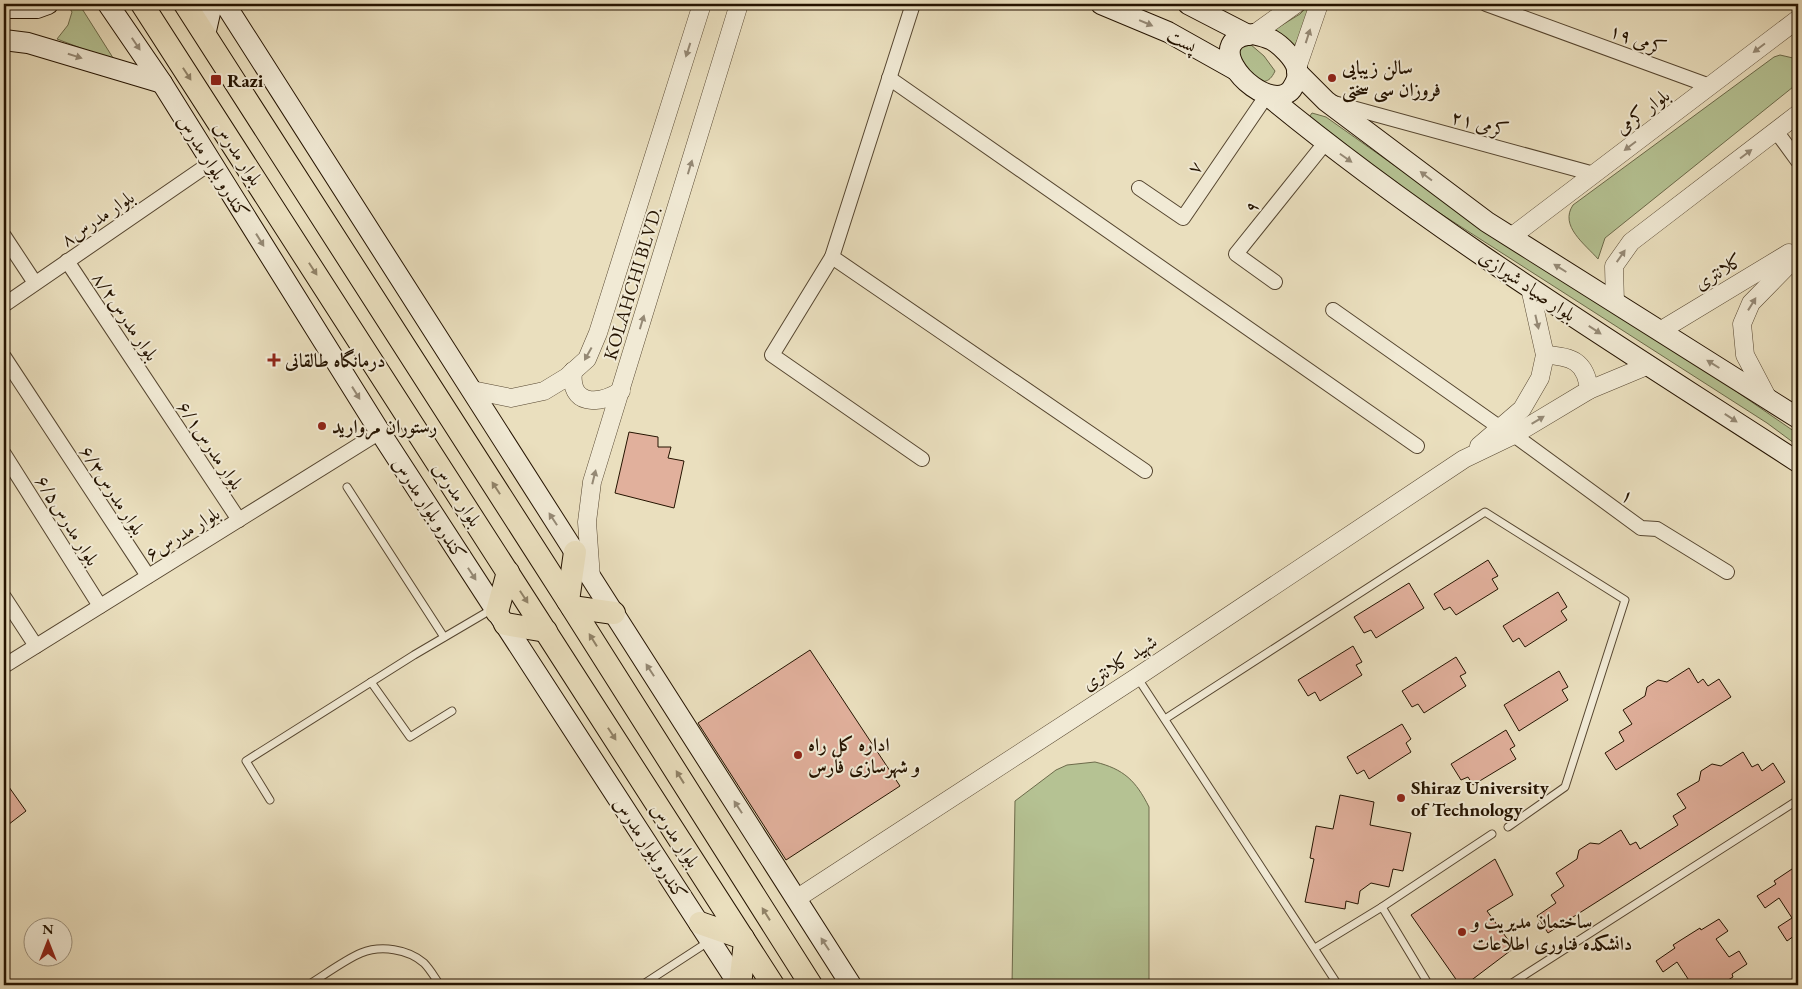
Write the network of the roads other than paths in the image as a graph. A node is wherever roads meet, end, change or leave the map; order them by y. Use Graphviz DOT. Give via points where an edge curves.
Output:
graph roads {
  1 [pos="48,4"];
  2 [pos="108,4"];
  3 [pos="142,4"];
  4 [pos="185,4"];
  5 [pos="212,4"];
  6 [pos="225,4"];
  7 [pos="702,4"];
  8 [pos="740,4"];
  9 [pos="913,4"];
  10 [pos="1101,4"];
  11 [pos="1186,4"];
  12 [pos="1296,4"];
  13 [pos="1319,4"];
  14 [pos="1494,5"];
  15 [pos="11,9"];
  16 [pos="1796,24"];
  17 [pos="1168,32"];
  18 [pos="1251,34"];
  19 [pos="205,35"];
  20 [pos="4,40"];
  21 [pos="1234,69"];
  22 [pos="1297,70"];
  23 [pos="889,78"];
  24 [pos="162,83"];
  25 [pos="1710,86"];
  26 [pos="1267,95"];
  27 [pos="1326,101"];
  28 [pos="1798,114"];
  29 [pos="1306,127"];
  30 [pos="1776,131"];
  31 [pos="1325,143"];
  32 [pos="1798,161"];
  33 [pos="212,162"];
  34 [pos="1594,174"];
  35 [pos="1140,188"];
  36 [pos="4,236"];
  37 [pos="1511,237"];
  38 [pos="1798,248"];
  39 [pos="1798,255"];
  40 [pos="832,257"];
  41 [pos="67,261"];
  42 [pos="1276,282"];
  43 [pos="35,283"];
  44 [pos="1530,288"];
  45 [pos="1615,303"];
  46 [pos="4,304"];
  47 [pos="1333,310"];
  48 [pos="1660,331"];
  49 [pos="397,333"];
  50 [pos="368,354"];
  51 [pos="1545,355"];
  52 [pos="4,357"];
  53 [pos="1650,365"];
  54 [pos="572,372"];
  55 [pos="472,390"];
  56 [pos="1590,390"];
  57 [pos="153,391"];
  58 [pos="621,391"];
  59 [pos="1767,397"];
  60 [pos="1798,418"];
  61 [pos="1507,431"];
  62 [pos="380,432"];
  63 [pos="1417,446"];
  64 [pos="4,454"];
  65 [pos="922,459"];
  66 [pos="1798,462"];
  67 [pos="1144,471"];
  68 [pos="347,486"];
  69 [pos="239,520"];
  70 [pos="575,552"];
  71 [pos="508,572"];
  72 [pos="1727,572"];
  73 [pos="148,576"];
  74 [pos="591,578"];
  75 [pos="4,597"];
  76 [pos="570,604"];
  77 [pos="100,606"];
  78 [pos="614,613"];
  79 [pos="499,615"];
  80 [pos="546,631"];
  81 [pos="444,637"];
  82 [pos="36,646"];
  83 [pos="4,666"];
  84 [pos="1137,677"];
  85 [pos="371,682"];
  86 [pos="452,710"];
  87 [pos="1165,719"];
  88 [pos="270,800"];
  89 [pos="1798,800"];
  90 [pos="1508,827"];
  91 [pos="1492,834"];
  92 [pos="796,899"];
  93 [pos="1382,907"];
  94 [pos="705,932"];
  95 [pos="744,940"];
  96 [pos="1315,948"];
  97 [pos="308,985"];
  98 [pos="440,985"];
  99 [pos="642,985"];
  100 [pos="740,985"];
  101 [pos="773,985"];
  102 [pos="811,985"];
  103 [pos="851,985"];
  104 [pos="1338,985"];
  105 [pos="1429,985"];
  106 [pos="1509,985"];
  1 -- 15 [label="main road"];
  2 -- 24 [label="main road, کندرو بلوار مدرس, one-way"];
  3 -- 50 [label="main road, بلوار مدرس, one-way"];
  4 -- 19 [label="main road, بلوار مدرس"];
  5 -- 19 [label="main road"];
  6 -- 55 [label="main road"];
  7 -- 54 [label="street, KOLAHCHI BLVD., one-way" via="598,333 587,359"];
  58 -- 8 [label="street, KOLAHCHI BLVD., one-way"];
  9 -- 23 [label="street"];
  10 -- 17 [label="main road, پست, one-way"];
  11 -- 17 [label="main road" via="1193,20 1191,30 1183,34"];
  11 -- 18 [label="main road, پست"];
  12 -- 18 [label="street"];
  22 -- 13 [label="street, one-way"];
  14 -- 25 [label="street, کرمی ۱۹"];
  16 -- 25 [label="street, بلوار کرمی, one-way"];
  17 -- 21 [label="main road, پست"];
  18 -- 21 [label="main road" via="1240,36 1232,44 1229,57"];
  18 -- 22 [label="main road" via="1272,40 1282,48"];
  19 -- 49 [label="main road, بلوار مدرس"];
  20 -- 24 [label="main road, one-way" via="28,42"];
  21 -- 26 [label="main road"];
  22 -- 26 [label="main road" via="1297,80 1291,91 1280,96"];
  22 -- 27 [label="main road, بلوار صیاد شیرازی"];
  23 -- 40 [label="street"];
  23 -- 63 [label="street"];
  24 -- 33 [label="main road, کندرو بلوار مدرس"];
  25 -- 34 [label="street, بلوار کرمی, one-way"];
  26 -- 29 [label="main road, بلوار صیاد شیرازی"];
  26 -- 35 [label="street, ۷" via="1183,218"];
  27 -- 29 [label="main road" via="1308,109 1304,118"];
  27 -- 34 [label="street, کرمی ۲۱"];
  37 -- 27 [label="main road, بلوار صیاد شیرازی, one-way"];
  28 -- 30 [label="street"];
  29 -- 31 [label="main road, بلوار صیاد شیرازی"];
  30 -- 32 [label="street"];
  45 -- 30 [label="street, one-way" via="1614,266 1631,242"];
  31 -- 42 [label="street, ۹" via="1236,254"];
  31 -- 44 [label="main road, بلوار صیاد شیرازی, one-way"];
  33 -- 41 [label="street, بلوار مدرس۸"];
  33 -- 62 [label="main road, کندرو بلوار مدرس, one-way"];
  34 -- 37 [label="street, بلوار کرمی"];
  36 -- 43 [label="street"];
  45 -- 37 [label="main road, بلوار صیاد شیرازی, one-way"];
  38 -- 48 [label="street, کلانتری"];
  59 -- 39 [label="street, کلانتری, one-way" via="1745,355 1742,324 1751,303"];
  40 -- 65 [label="street" via="772,355"];
  40 -- 67 [label="street"];
  41 -- 43 [label="street, بلوار مدرس۸"];
  41 -- 57 [label="street, بلوار مدرس۸/۲"];
  43 -- 46 [label="street, بلوار مدرس۸"];
  44 -- 51 [label="street, one-way"];
  44 -- 53 [label="main road, بلوار صیاد شیرازی, one-way"];
  45 -- 48 [label="main road, بلوار صیاد شیرازی"];
  47 -- 61 [label="street, ۱"];
  59 -- 48 [label="main road, بلوار صیاد شیرازی, one-way"];
  49 -- 50 [label="main road"];
  76 -- 49 [label="main road, بلوار مدرس, one-way"];
  50 -- 71 [label="main road, بلوار مدرس"];
  51 -- 56 [label="street" via="1577,362 1588,376"];
  51 -- 61 [label="street" via="1540,378"];
  52 -- 73 [label="street, بلوار مدرس۶/۳"];
  53 -- 56 [label="street"];
  53 -- 66 [label="main road, بلوار صیاد شیرازی, one-way"];
  54 -- 55 [label="street, KOLAHCHI BLVD." via="544,391 511,398"];
  54 -- 58 [label="street" via="575,393 585,399 610,398"];
  70 -- 55 [label="main road, one-way"];
  61 -- 56 [label="street, one-way"];
  57 -- 69 [label="street, بلوار مدرس۶/۱"];
  74 -- 58 [label="street, KOLAHCHI BLVD., one-way" via="587,522 592,482"];
  59 -- 60 [label="main road, بلوار صیاد شیرازی"];
  61 -- 72 [label="street, ۱" via="1641,528 1657,529"];
  61 -- 84 [label="street, شهید کلانتری"];
  62 -- 69 [label="street, بلوار مدرس۶"];
  62 -- 79 [label="main road, کندرو بلوار مدرس, one-way"];
  64 -- 77 [label="street, بلوار مدرس۶/۵"];
  68 -- 81 [label="lane"];
  69 -- 73 [label="street, بلوار مدرس۶"];
  70 -- 74 [label="main road"];
  70 -- 76 [label="main road"];
  71 -- 79 [label="main road"];
  71 -- 80 [label="main road, بلوار مدرس, one-way"];
  73 -- 77 [label="street, بلوار مدرس۶"];
  74 -- 78 [label="main road"];
  75 -- 82 [label="street"];
  76 -- 78 [label="main road"];
  102 -- 76 [label="main road, بلوار مدرس, one-way"];
  77 -- 82 [label="street, بلوار مدرس۶"];
  92 -- 78 [label="main road, one-way"];
  79 -- 80 [label="main road"];
  79 -- 81 [label="lane"];
  79 -- 94 [label="main road, کندرو بلوار مدرس"];
  80 -- 95 [label="main road, بلوار مدرس, one-way"];
  81 -- 85 [label="lane"];
  82 -- 83 [label="street, بلوار مدرس۶"];
  84 -- 87 [label="lane"];
  84 -- 92 [label="street, شهید کلانتری"];
  85 -- 86 [label="lane" via="410,737"];
  85 -- 88 [label="lane" via="246,761"];
  87 -- 90 [label="lane" via="1485,512 1625,600 1566,787"];
  87 -- 96 [label="lane"];
  89 -- 106 [label="lane"];
  91 -- 93 [label="lane"];
  103 -- 92 [label="main road, one-way"];
  93 -- 96 [label="lane"];
  93 -- 105 [label="lane"];
  94 -- 95 [label="main road"];
  94 -- 99 [label="lane"];
  94 -- 100 [label="main road, کندرو بلوار مدرس"];
  95 -- 100 [label="main road"];
  95 -- 101 [label="main road, بلوار مدرس"];
  96 -- 104 [label="lane"];
  97 -- 98 [label="lane" via="361,953 392,950 411,954 426,964"];
}
